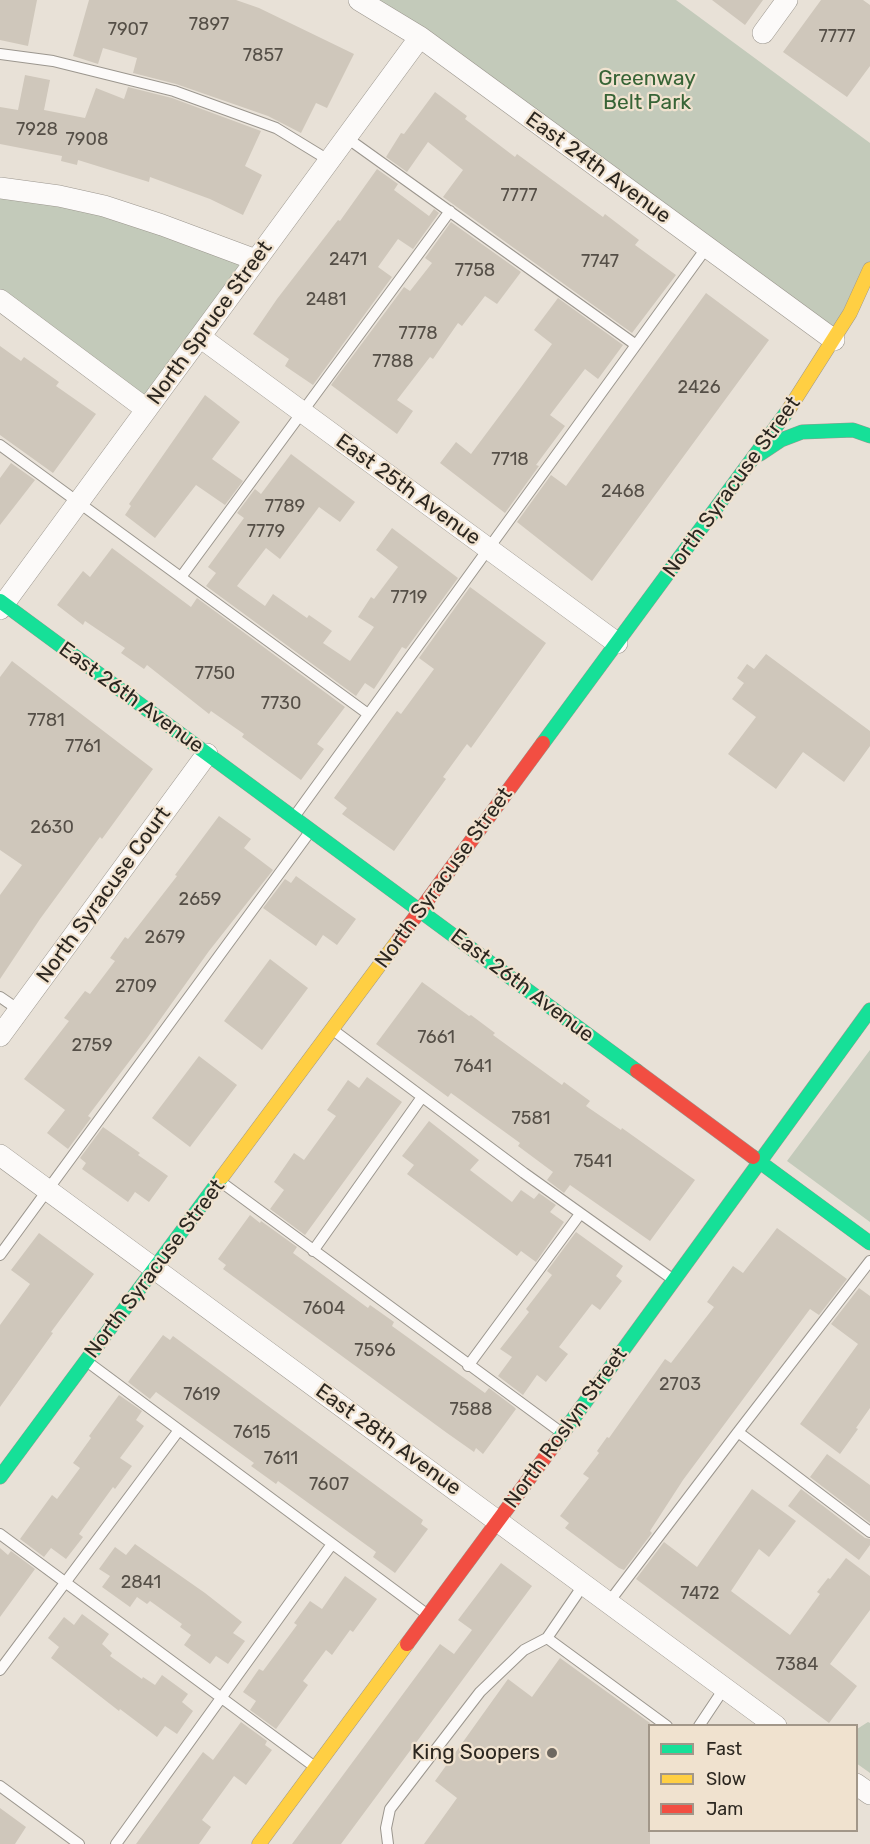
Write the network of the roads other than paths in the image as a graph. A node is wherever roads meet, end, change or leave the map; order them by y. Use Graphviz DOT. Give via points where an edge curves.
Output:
graph roads {
  1 [pos="359,0"];
  2 [pos="787,0"];
  3 [pos="764,33"];
  4 [pos="420,38"];
  5 [pos="0,54"];
  6 [pos="347,138"];
  7 [pos="330,161"];
  8 [pos="0,188"];
  9 [pos="450,210"];
  10 [pos="707,247"];
  11 [pos="256,260"];
  12 [pos="870,269"];
  13 [pos="0,300"];
  14 [pos="200,338"];
  15 [pos="834,340"];
  16 [pos="636,345"];
  17 [pos="146,409"];
  18 [pos="301,412"];
  19 [pos="870,436"];
  20 [pos="0,445"];
  21 [pos="753,459"];
  22 [pos="79,502"];
  23 [pos="488,549"];
  24 [pos="181,577"];
  25 [pos="1,605"];
  26 [pos="617,643"];
  27 [pos="368,714"];
  28 [pos="207,754"];
  29 [pos="293,818"];
  30 [pos="310,830"];
  31 [pos="420,911"];
  32 [pos="0,997"];
  33 [pos="19,1010"];
  34 [pos="870,1010"];
  35 [pos="332,1030"];
  36 [pos="0,1036"];
  37 [pos="422,1097"];
  38 [pos="0,1155"];
  39 [pos="760,1163"];
  40 [pos="219,1181"];
  41 [pos="48,1190"];
  42 [pos="580,1214"];
  43 [pos="870,1243"];
  44 [pos="313,1251"];
  45 [pos="0,1255"];
  46 [pos="870,1261"];
  47 [pos="155,1269"];
  48 [pos="674,1280"];
  49 [pos="86,1361"];
  50 [pos="468,1366"];
  51 [pos="179,1430"];
  52 [pos="738,1432"];
  53 [pos="562,1433"];
  54 [pos="0,1477"];
  55 [pos="498,1521"];
  56 [pos="870,1532"];
  57 [pos="0,1534"];
  58 [pos="332,1544"];
  59 [pos="64,1581"];
  60 [pos="584,1584"];
  61 [pos="609,1602"];
  62 [pos="428,1615"];
  63 [pos="547,1638"];
  64 [pos="0,1670"];
  65 [pos="725,1687"];
  66 [pos="222,1697"];
  67 [pos="667,1724"];
  68 [pos="700,1724"];
  69 [pos="776,1724"];
  70 [pos="315,1767"];
  71 [pos="0,1786"];
  72 [pos="79,1844"];
  73 [pos="116,1844"];
  74 [pos="259,1844"];
  75 [pos="388,1844"];
  1 -- 4 [label="street, East 24th Avenue"];
  2 -- 3 [label="street"];
  4 -- 6 [label="street, North Spruce Street"];
  4 -- 10 [label="street, East 24th Avenue"];
  5 -- 7 [label="lane" via="53,62 174,91 276,128"];
  6 -- 7 [label="street, North Spruce Street"];
  6 -- 9 [label="lane"];
  7 -- 11 [label="street, North Spruce Street"];
  8 -- 11 [label="street" via="104,206"];
  9 -- 16 [label="lane"];
  9 -- 18 [label="lane"];
  10 -- 15 [label="street, East 24th Avenue"];
  10 -- 16 [label="lane"];
  11 -- 14 [label="street, North Spruce Street"];
  12 -- 15 [label="street, North Syracuse Street"];
  13 -- 17 [label="street"];
  14 -- 17 [label="street, North Spruce Street"];
  14 -- 18 [label="street, East 25th Avenue"];
  15 -- 21 [label="street, North Syracuse Street"];
  16 -- 23 [label="lane"];
  17 -- 22 [label="street, North Spruce Street"];
  18 -- 23 [label="street, East 25th Avenue"];
  18 -- 24 [label="lane"];
  19 -- 21 [label="street" via="853,430 802,432"];
  20 -- 22 [label="lane"];
  21 -- 26 [label="street, North Syracuse Street"];
  22 -- 24 [label="lane"];
  22 -- 25 [label="street, North Spruce Street"];
  23 -- 26 [label="street, East 25th Avenue"];
  23 -- 27 [label="lane"];
  24 -- 27 [label="lane"];
  25 -- 28 [label="street, East 26th Avenue"];
  26 -- 31 [label="street, North Syracuse Street"];
  27 -- 29 [label="lane"];
  28 -- 29 [label="street, East 26th Avenue"];
  28 -- 33 [label="street, North Syracuse Court"];
  29 -- 30 [label="street, East 26th Avenue"];
  30 -- 31 [label="street, East 26th Avenue"];
  30 -- 41 [label="lane"];
  31 -- 35 [label="street, North Syracuse Street"];
  31 -- 39 [label="street, East 26th Avenue"];
  32 -- 33 [label="lane"];
  33 -- 36 [label="street, North Syracuse Court"];
  34 -- 39 [label="street, North Roslyn Street"];
  35 -- 37 [label="lane"];
  35 -- 40 [label="street, North Syracuse Street"];
  37 -- 42 [label="lane"];
  37 -- 44 [label="lane"];
  38 -- 41 [label="street, East 28th Avenue"];
  39 -- 43 [label="street, East 26th Avenue"];
  39 -- 48 [label="street, North Roslyn Street"];
  40 -- 44 [label="lane"];
  40 -- 47 [label="street, North Syracuse Street"];
  41 -- 45 [label="lane"];
  41 -- 47 [label="street, East 28th Avenue"];
  42 -- 48 [label="lane"];
  42 -- 50 [label="lane"];
  44 -- 50 [label="lane"];
  46 -- 52 [label="lane"];
  47 -- 49 [label="street, North Syracuse Street"];
  47 -- 55 [label="street, East 28th Avenue"];
  48 -- 53 [label="street, North Roslyn Street"];
  49 -- 51 [label="lane"];
  49 -- 54 [label="street, North Syracuse Street"];
  50 -- 53 [label="lane"];
  51 -- 58 [label="lane"];
  51 -- 59 [label="lane"];
  52 -- 56 [label="lane"];
  52 -- 61 [label="lane"];
  53 -- 55 [label="street, North Roslyn Street"];
  55 -- 60 [label="street, East 28th Avenue"];
  55 -- 62 [label="street, North Roslyn Street"];
  57 -- 59 [label="lane"];
  58 -- 62 [label="lane"];
  58 -- 66 [label="lane"];
  59 -- 64 [label="lane"];
  59 -- 66 [label="lane"];
  60 -- 61 [label="street, East 28th Avenue"];
  60 -- 63 [label="lane"];
  61 -- 65 [label="street, East 28th Avenue"];
  62 -- 70 [label="street, North Roslyn Street"];
  63 -- 67 [label="lane"];
  63 -- 75 [label="lane" via="524,1650 480,1692 390,1809"];
  65 -- 68 [label="lane"];
  65 -- 69 [label="street, East 28th Avenue"];
  66 -- 70 [label="lane"];
  66 -- 73 [label="lane"];
  70 -- 74 [label="street, North Roslyn Street"];
  71 -- 72 [label="lane"];
}
